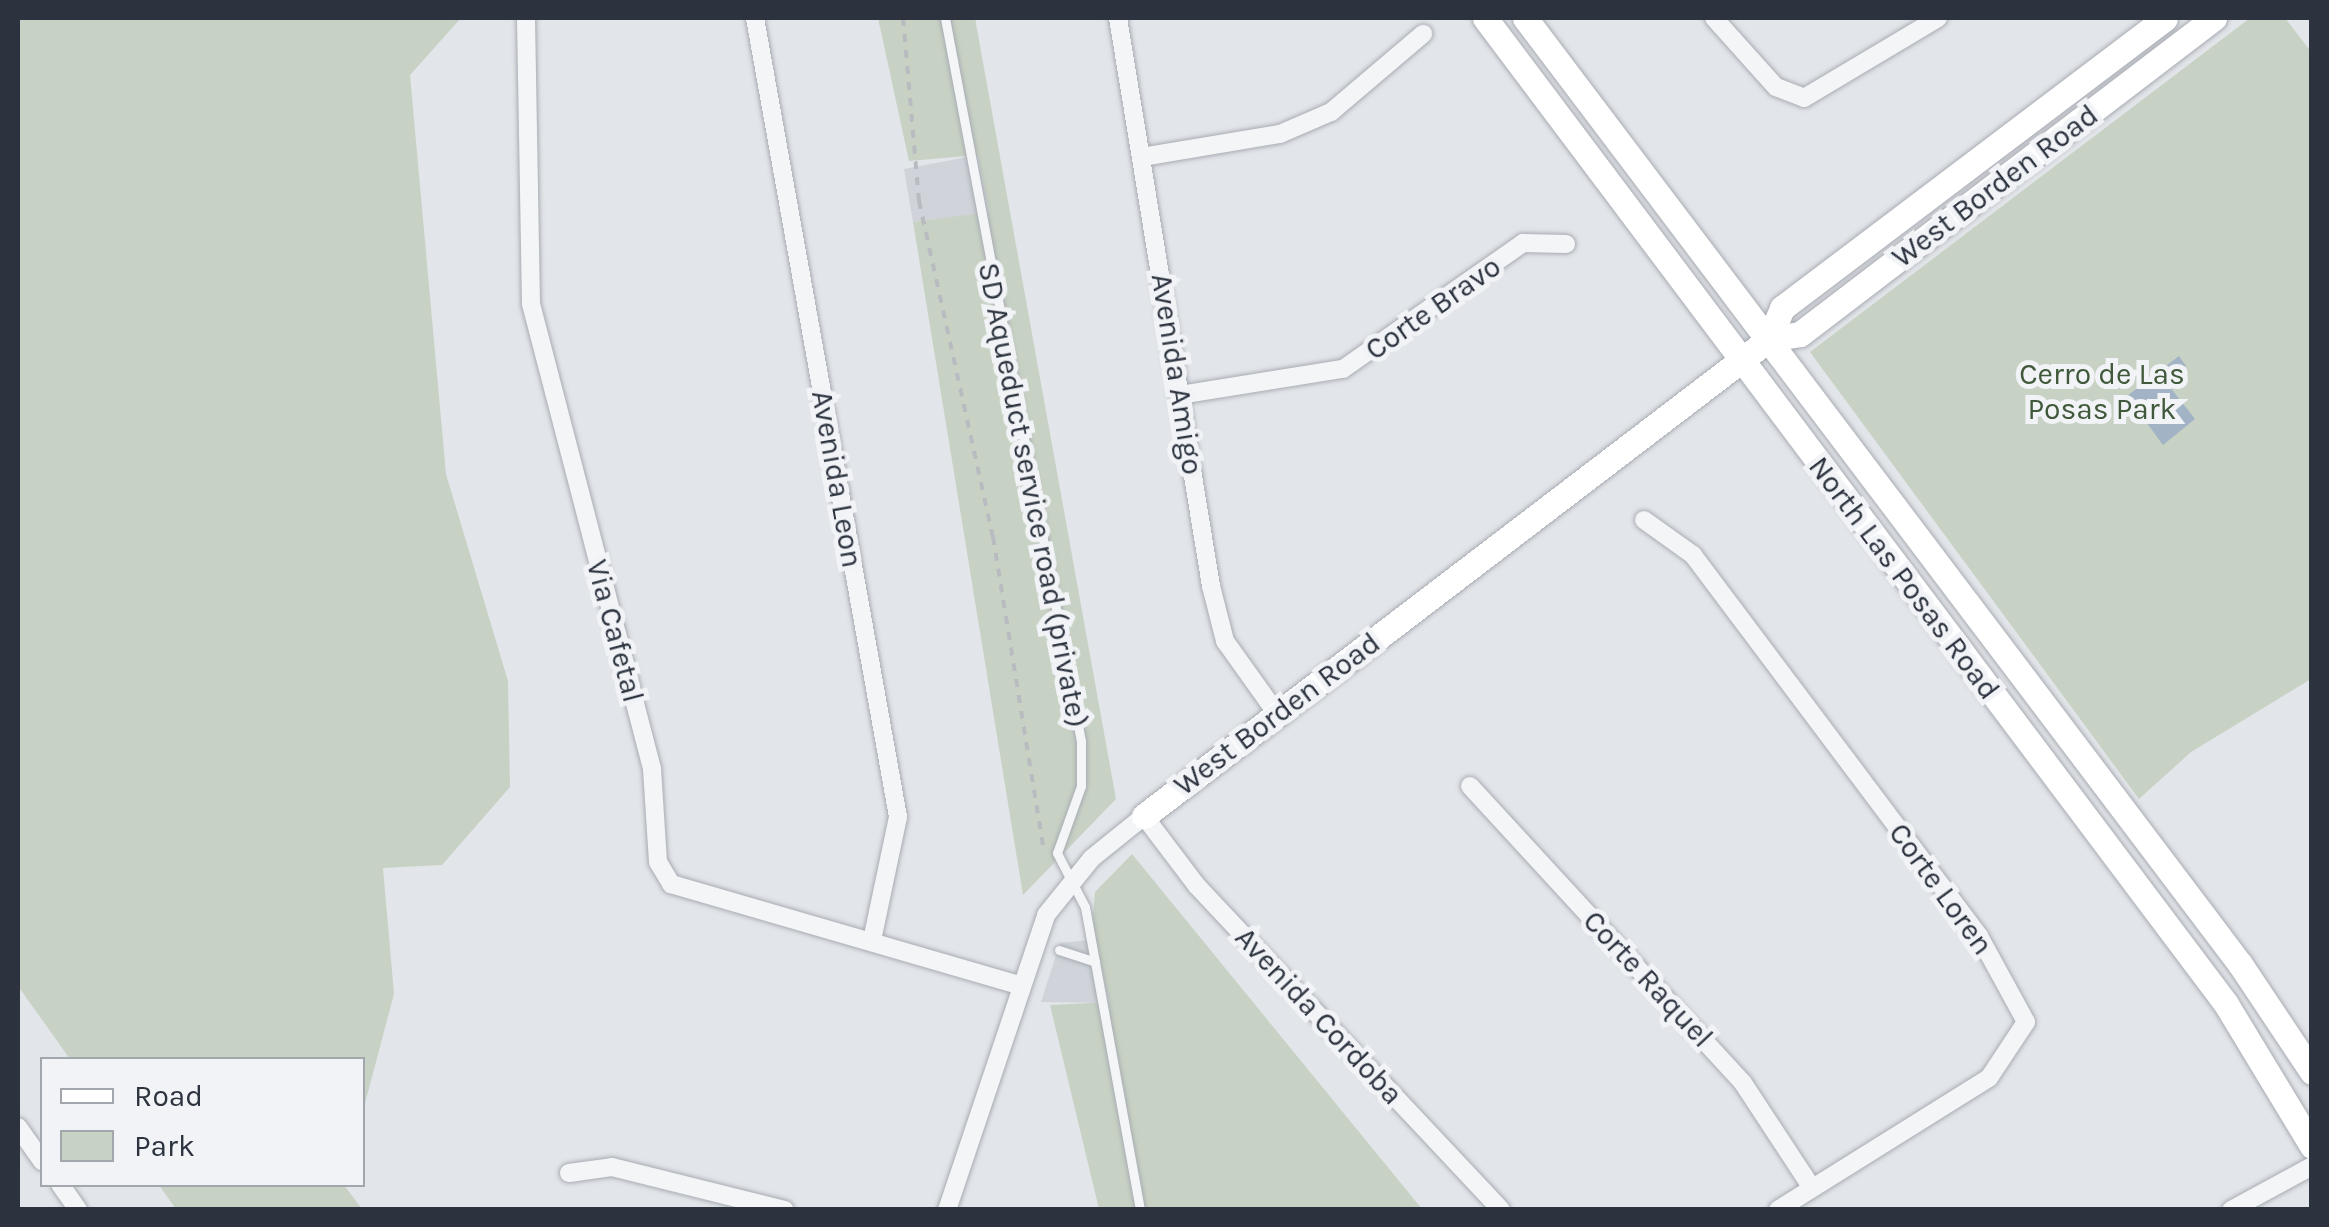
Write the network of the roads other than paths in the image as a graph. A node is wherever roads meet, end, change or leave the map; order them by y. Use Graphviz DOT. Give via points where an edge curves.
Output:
graph roads {
  1 [pos="526,18"];
  2 [pos="754,18"];
  3 [pos="945,18"];
  4 [pos="1118,18"];
  5 [pos="1485,18"];
  6 [pos="1525,18"];
  7 [pos="1714,18"];
  8 [pos="1938,18"];
  9 [pos="2165,18"];
  10 [pos="2214,18"];
  11 [pos="1422,34"];
  12 [pos="1142,156"];
  13 [pos="1566,244"];
  14 [pos="1769,339"];
  15 [pos="1740,361"];
  16 [pos="1180,395"];
  17 [pos="1644,520"];
  18 [pos="1277,714"];
  19 [pos="1470,786"];
  20 [pos="1144,816"];
  21 [pos="1071,880"];
  22 [pos="872,940"];
  23 [pos="1059,950"];
  24 [pos="1095,962"];
  25 [pos="1019,985"];
  26 [pos="2312,1072"];
  27 [pos="18,1127"];
  28 [pos="2312,1146"];
  29 [pos="40,1158"];
  30 [pos="2312,1166"];
  31 [pos="568,1174"];
  32 [pos="1810,1185"];
  33 [pos="62,1187"];
  34 [pos="78,1210"];
  35 [pos="784,1210"];
  36 [pos="947,1210"];
  37 [pos="1140,1210"];
  38 [pos="1502,1210"];
  39 [pos="1778,1210"];
  40 [pos="2231,1210"];
  1 -- 22 [label="street, Via Cafetal" via="531,304 652,770 658,862 672,884"];
  2 -- 22 [label="street, Avenida Leon" via="898,816"];
  3 -- 21 [label="lane, SD Aqueduct service road (private)" via="1080,741 1081,786 1056,846"];
  4 -- 12 [label="street, Avenida Amigo"];
  5 -- 15 [label="main road, North Las Posas Road"];
  6 -- 14 [label="main road, North Las Posas Road"];
  7 -- 8 [label="street" via="1776,87 1804,98"];
  9 -- 14 [label="main road, West Borden Road" via="1782,308"];
  10 -- 14 [label="main road, West Borden Road" via="1800,334"];
  11 -- 12 [label="street" via="1330,112 1280,134"];
  12 -- 16 [label="street, Avenida Amigo"];
  13 -- 16 [label="street, Corte Bravo" via="1523,243 1343,369"];
  14 -- 15 [label="main road, West Borden Road"];
  14 -- 26 [label="main road, North Las Posas Road" via="2240,964"];
  15 -- 18 [label="main road, West Borden Road"];
  15 -- 28 [label="main road, North Las Posas Road" via="2226,1004"];
  16 -- 18 [label="street, Avenida Amigo" via="1224,640"];
  17 -- 32 [label="street, Corte Loren" via="1705,571 1978,936 2026,1022 1989,1078"];
  18 -- 20 [label="main road, West Borden Road"];
  19 -- 32 [label="street, Corte Raquel" via="1743,1083"];
  20 -- 21 [label="street, West Borden Road"];
  20 -- 38 [label="street, Avenida Cordoba" via="1197,886"];
  21 -- 24 [label="lane"];
  21 -- 25 [label="street, West Borden Road" via="1046,915"];
  22 -- 25 [label="street, Via Cafetal"];
  23 -- 24 [label="lane"];
  24 -- 37 [label="lane"];
  25 -- 36 [label="street, West Borden Road"];
  27 -- 29 [label="street"];
  30 -- 40 [label="street"];
  31 -- 35 [label="street" via="612,1166"];
  32 -- 39 [label="street, Corte Loren"];
  33 -- 34 [label="street"];
}
